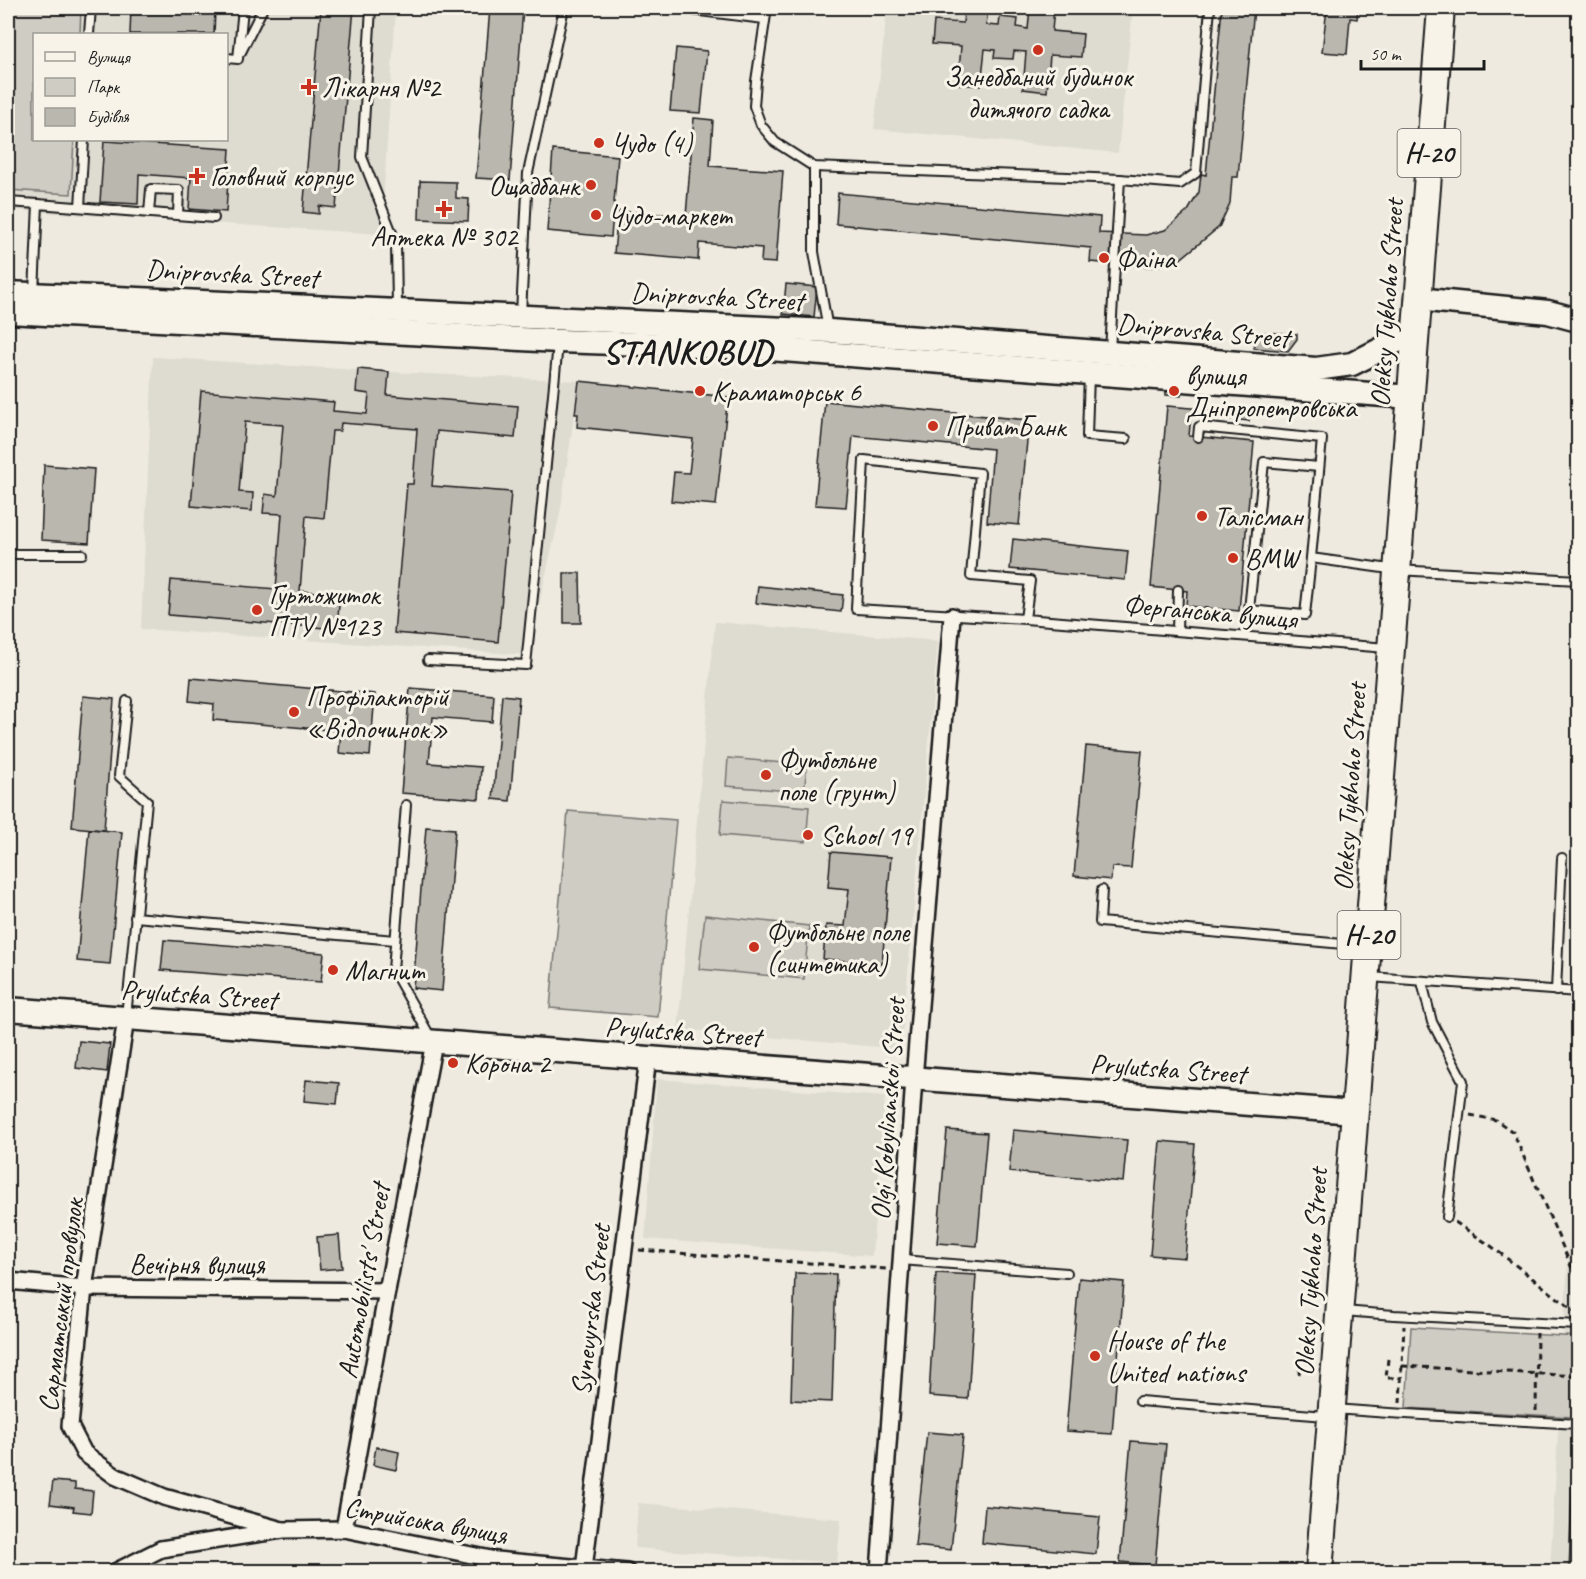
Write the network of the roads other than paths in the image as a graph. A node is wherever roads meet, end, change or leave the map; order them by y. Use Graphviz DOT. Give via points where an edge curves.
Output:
graph roads {
  1 [pos="91,8"];
  2 [pos="243,8"];
  3 [pos="262,8"];
  4 [pos="371,8"];
  5 [pos="564,8"];
  6 [pos="676,8"];
  7 [pos="767,8"];
  8 [pos="1210,8"];
  9 [pos="1441,8"];
  10 [pos="764,19"];
  11 [pos="89,33"];
  12 [pos="228,58"];
  13 [pos="238,58"];
  14 [pos="84,141"];
  15 [pos="814,167"];
  16 [pos="1120,179"];
  17 [pos="8,202"];
  18 [pos="38,204"];
  19 [pos="80,207"];
  20 [pos="149,213"];
  21 [pos="178,215"];
  22 [pos="214,218"];
  23 [pos="8,293"];
  24 [pos="1417,299"];
  25 [pos="33,304"];
  26 [pos="8,312"];
  27 [pos="1578,320"];
  28 [pos="397,321"];
  29 [pos="520,327"];
  30 [pos="560,329"];
  31 [pos="1415,333"];
  32 [pos="828,341"];
  33 [pos="1105,366"];
  34 [pos="1411,397"];
  35 [pos="1198,436"];
  36 [pos="1126,438"];
  37 [pos="1319,467"];
  38 [pos="8,554"];
  39 [pos="82,554"];
  40 [pos="1311,558"];
  41 [pos="1397,570"];
  42 [pos="1578,580"];
  43 [pos="1178,590"];
  44 [pos="952,616"];
  45 [pos="1025,620"];
  46 [pos="1177,631"];
  47 [pos="1391,648"];
  48 [pos="428,660"];
  49 [pos="127,700"];
  50 [pos="406,805"];
  51 [pos="1562,858"];
  52 [pos="1102,890"];
  53 [pos="135,917"];
  54 [pos="395,940"];
  55 [pos="1368,946"];
  56 [pos="1366,976"];
  57 [pos="1422,982"];
  58 [pos="1556,991"];
  59 [pos="1578,992"];
  60 [pos="8,1009"];
  61 [pos="126,1019"];
  62 [pos="434,1042"];
  63 [pos="648,1058"];
  64 [pos="914,1079"];
  65 [pos="1354,1112"];
  66 [pos="1448,1218"];
  67 [pos="901,1265"];
  68 [pos="1067,1273"];
  69 [pos="8,1281"];
  70 [pos="84,1288"];
  71 [pos="387,1291"];
  72 [pos="1338,1311"];
  73 [pos="1578,1325"];
  74 [pos="1140,1401"];
  75 [pos="1331,1413"];
  76 [pos="1578,1424"];
  77 [pos="344,1529"];
  78 [pos="282,1530"];
  79 [pos="584,1568"];
  80 [pos="115,1572"];
  81 [pos="627,1572"];
  82 [pos="879,1572"];
  83 [pos="1319,1572"];
  1 -- 11 [label="lane"];
  2 -- 13 [label="lane"];
  3 -- 13 [label="lane"];
  4 -- 28 [label="lane" via="362,157 396,243"];
  5 -- 29 [label="lane" via="528,173"];
  6 -- 10 [label="lane"];
  7 -- 10 [label="lane"];
  8 -- 16 [label="lane" via="1196,173 1180,184"];
  9 -- 24 [label="main road, Oleksy Tykhoho Street / Н-20"];
  10 -- 15 [label="lane" via="754,106 761,125 776,142"];
  12 -- 13 [label="lane"];
  14 -- 19 [label="lane"];
  15 -- 16 [label="lane"];
  15 -- 32 [label="lane" via="814,252"];
  16 -- 33 [label="lane"];
  17 -- 18 [label="lane"];
  18 -- 19 [label="lane"];
  18 -- 25 [label="lane"];
  19 -- 20 [label="lane"];
  20 -- 21 [label="lane"];
  20 -- 21 [label="lane" via="151,189 179,190"];
  21 -- 22 [label="lane"];
  23 -- 25 [label="street, Dniprovska Street"];
  24 -- 27 [label="street" via="1548,312"];
  24 -- 31 [label="main road, Oleksy Tykhoho Street / Н-20"];
  25 -- 26 [label="street, Dniprovska Street"];
  25 -- 28 [label="street, Dniprovska Street"];
  28 -- 29 [label="street, Dniprovska Street"];
  29 -- 30 [label="street, Dniprovska Street"];
  30 -- 32 [label="street, Dniprovska Street" via="756,348"];
  30 -- 48 [label="lane" via="526,665"];
  31 -- 33 [label="street, Dniprovska Street" via="1352,364 1316,369"];
  31 -- 34 [label="main road, Oleksy Tykhoho Street / Н-20"];
  32 -- 33 [label="street, Dniprovska Street"];
  33 -- 34 [label="street, Dniprovska Street"];
  33 -- 36 [label="lane" via="1087,436"];
  34 -- 41 [label="main road, Oleksy Tykhoho Street / Н-20"];
  35 -- 37 [label="lane" via="1199,427 1322,439"];
  37 -- 40 [label="lane"];
  37 -- 40 [label="lane" via="1264,462 1250,610 1305,615"];
  38 -- 39 [label="lane"];
  40 -- 41 [label="lane"];
  41 -- 42 [label="lane"];
  41 -- 47 [label="main road, Oleksy Tykhoho Street / Н-20"];
  43 -- 46 [label="lane"];
  44 -- 45 [label="lane, Ферганська вулиця"];
  44 -- 45 [label="lane, Ферганська вулиця" via="856,609 864,460 980,473 971,576 1030,581"];
  44 -- 64 [label="street, Olgi Kobylianskoi Street"];
  45 -- 46 [label="lane, Ферганська вулиця"];
  46 -- 47 [label="lane, Ферганська вулиця"];
  47 -- 55 [label="main road, Oleksy Tykhoho Street / Н-20"];
  49 -- 53 [label="lane" via="119,776 147,801"];
  50 -- 54 [label="lane"];
  51 -- 58 [label="lane"];
  52 -- 55 [label="lane" via="1100,921"];
  53 -- 54 [label="lane"];
  53 -- 61 [label="lane"];
  54 -- 62 [label="lane" via="393,970"];
  55 -- 56 [label="main road, Oleksy Tykhoho Street / Н-20"];
  56 -- 57 [label="lane"];
  56 -- 65 [label="main road, Oleksy Tykhoho Street / Н-20"];
  57 -- 58 [label="lane"];
  57 -- 66 [label="lane" via="1432,1022 1463,1081"];
  58 -- 59 [label="lane"];
  60 -- 61 [label="street, Prylutska Street"];
  61 -- 62 [label="street, Prylutska Street"];
  61 -- 70 [label="street, Сарматський провулок"];
  62 -- 63 [label="street, Prylutska Street"];
  62 -- 71 [label="street, Automobilists' Street"];
  63 -- 64 [label="street, Prylutska Street"];
  63 -- 79 [label="street, Synevyrska Street"];
  64 -- 65 [label="street, Prylutska Street"];
  64 -- 67 [label="street, Olgi Kobylianskoi Street"];
  65 -- 72 [label="main road, Oleksy Tykhoho Street / Н-20"];
  67 -- 68 [label="lane"];
  67 -- 82 [label="street, Olgi Kobylianskoi Street"];
  69 -- 70 [label="street, Вечірня вулиця"];
  70 -- 71 [label="street, Вечірня вулиця"];
  70 -- 78 [label="street, Сарматський провулок" via="70,1426 84,1454 115,1476 164,1497"];
  71 -- 77 [label="street, Automobilists' Street"];
  72 -- 73 [label="lane"];
  72 -- 75 [label="main road, Oleksy Tykhoho Street / Н-20"];
  74 -- 75 [label="lane"];
  75 -- 76 [label="lane"];
  75 -- 83 [label="main road, Oleksy Tykhoho Street / Н-20"];
  77 -- 78 [label="street, Стрийська вулиця"];
  77 -- 79 [label="street, Стрийська вулиця" via="496,1560"];
  78 -- 80 [label="street, Стрийська вулиця" via="161,1549"];
  79 -- 81 [label="street, Стрийська вулиця"];
}
